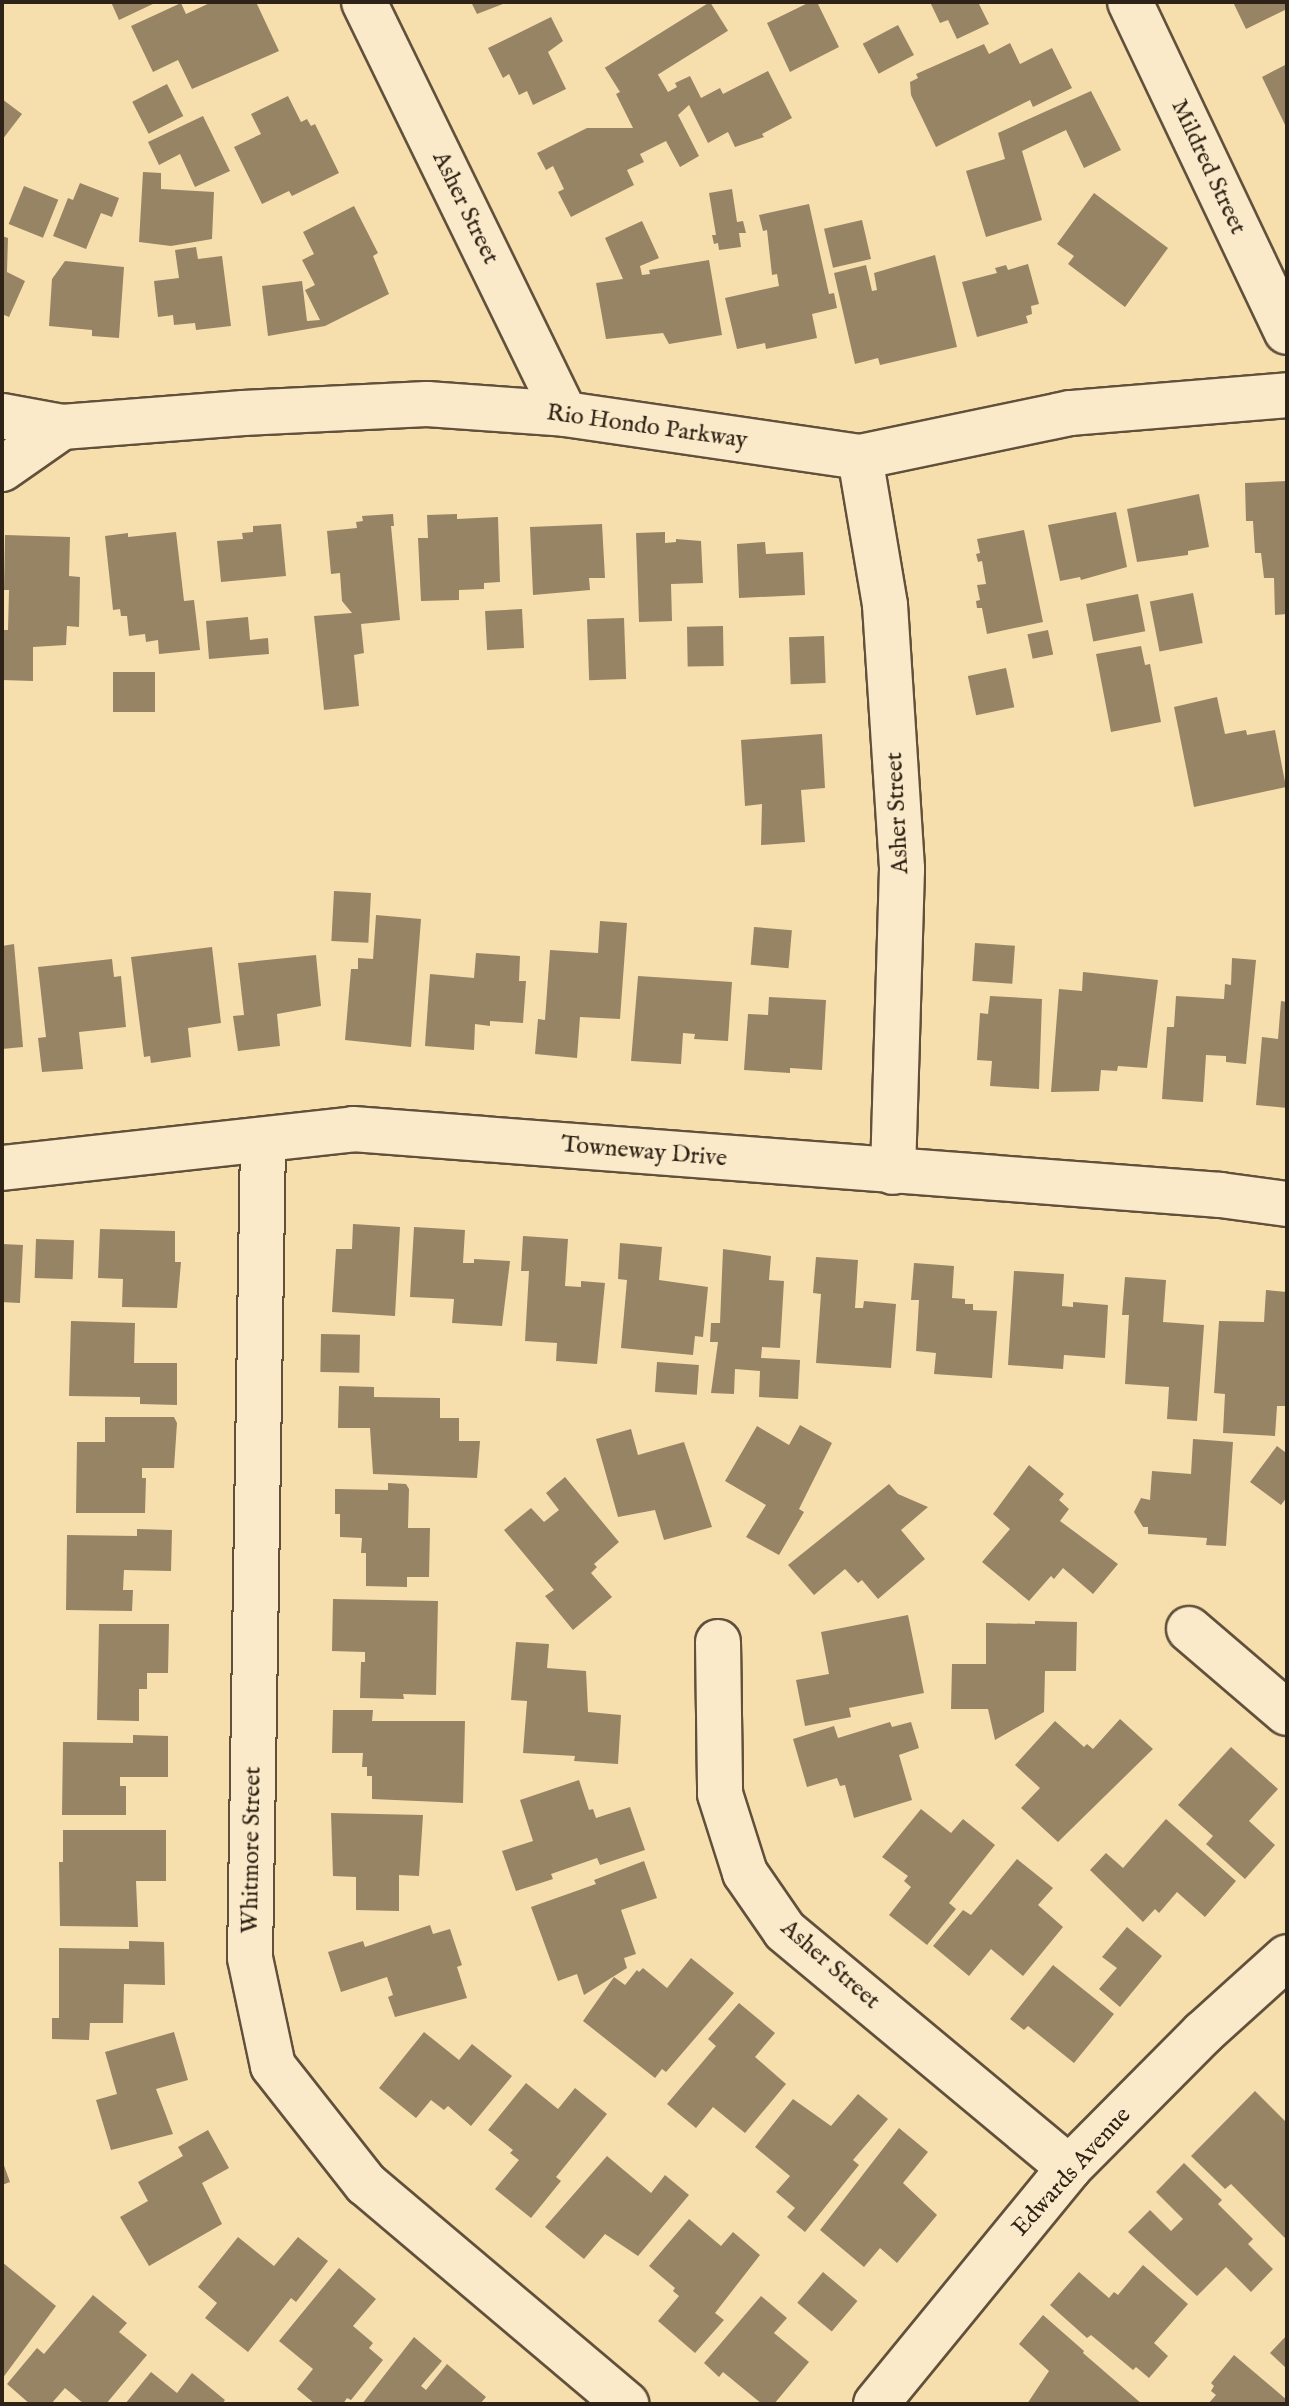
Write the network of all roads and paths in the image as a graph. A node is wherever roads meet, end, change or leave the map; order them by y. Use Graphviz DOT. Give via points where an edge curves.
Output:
graph roads {
  1 [pos="364,2"];
  2 [pos="1130,2"];
  3 [pos="1287,332"];
  4 [pos="1287,395"];
  5 [pos="565,414"];
  6 [pos="2,416"];
  7 [pos="62,427"];
  8 [pos="860,457"];
  9 [pos="2,469"];
  10 [pos="263,1140"];
  11 [pos="2,1168"];
  12 [pos="893,1172"];
  13 [pos="1287,1204"];
  14 [pos="1189,1629"];
  15 [pos="718,1642"];
  16 [pos="1287,1713"];
  17 [pos="1287,1957"];
  18 [pos="1069,2168"];
  19 [pos="626,2404"];
  20 [pos="876,2404"];
  1 -- 5 [label="street, Asher Street"];
  2 -- 3 [label="street, Mildred Street"];
  4 -- 8 [label="street, Rio Hondo Parkway" via="1070,413"];
  5 -- 7 [label="street, Rio Hondo Parkway" via="427,404"];
  5 -- 8 [label="street, Rio Hondo Parkway"];
  6 -- 7 [label="street, Rio Hondo Parkway"];
  7 -- 9 [label="street"];
  8 -- 12 [label="street, Asher Street" via="885,605 902,869"];
  10 -- 11 [label="street, Towneway Drive"];
  10 -- 12 [label="street, Towneway Drive" via="353,1129"];
  10 -- 19 [label="street, Whitmore Street" via="250,1958 273,2066 366,2184"];
  12 -- 13 [label="street, Towneway Drive"];
  14 -- 16 [label="street"];
  15 -- 18 [label="street, Asher Street" via="720,1794 745,1873 785,1931"];
  17 -- 18 [label="street, Edwards Avenue"];
  18 -- 20 [label="street, Edwards Avenue"];
}
